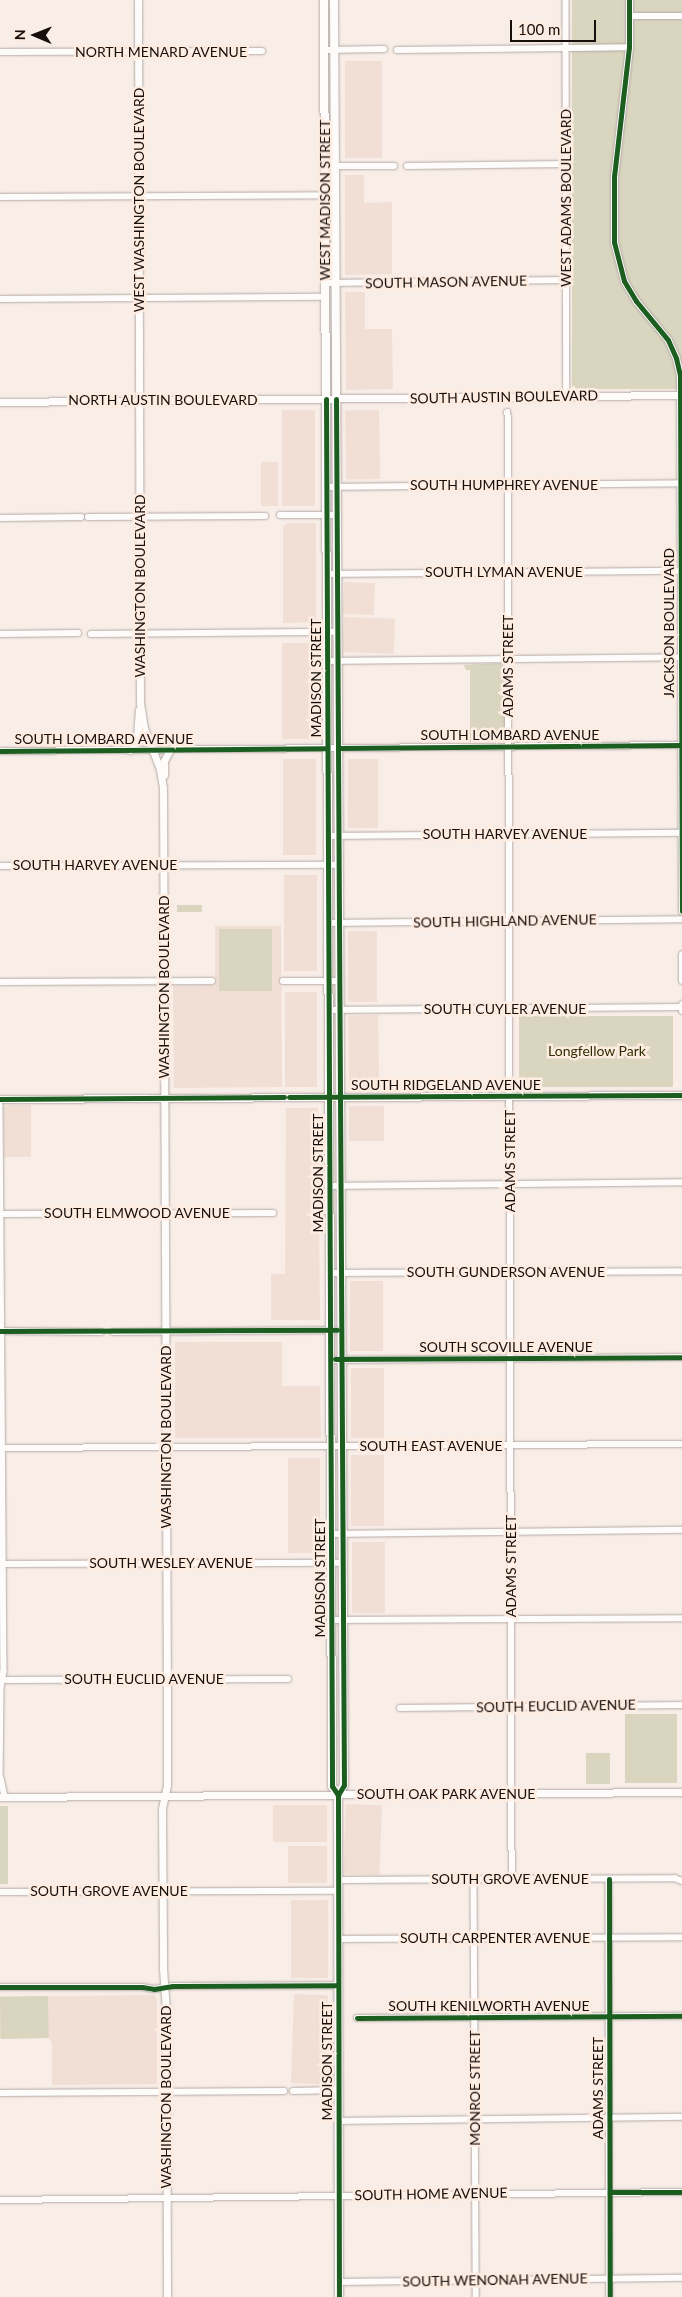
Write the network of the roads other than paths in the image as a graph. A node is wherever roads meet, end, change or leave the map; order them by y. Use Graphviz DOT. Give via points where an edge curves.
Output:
graph roads {
  1 [pos="138,0"];
  2 [pos="324,0"];
  3 [pos="334,0"];
  4 [pos="566,0"];
  5 [pos="629,0"];
  6 [pos="630,16"];
  7 [pos="682,16"];
  8 [pos="629,47"];
  9 [pos="566,48"];
  10 [pos="324,50"];
  11 [pos="334,50"];
  12 [pos="384,50"];
  13 [pos="397,50"];
  14 [pos="262,51"];
  15 [pos="0,52"];
  16 [pos="138,52"];
  17 [pos="566,164"];
  18 [pos="325,166"];
  19 [pos="335,166"];
  20 [pos="394,166"];
  21 [pos="407,166"];
  22 [pos="325,195"];
  23 [pos="335,195"];
  24 [pos="139,196"];
  25 [pos="0,197"];
  26 [pos="567,280"];
  27 [pos="325,283"];
  28 [pos="335,283"];
  29 [pos="325,297"];
  30 [pos="139,298"];
  31 [pos="0,300"];
  32 [pos="681,396"];
  33 [pos="567,397"];
  34 [pos="326,399"];
  35 [pos="336,399"];
  36 [pos="139,401"];
  37 [pos="0,402"];
  38 [pos="508,412"];
  39 [pos="681,483"];
  40 [pos="508,485"];
  41 [pos="337,486"];
  42 [pos="326,487"];
  43 [pos="280,515"];
  44 [pos="326,515"];
  45 [pos="337,515"];
  46 [pos="265,516"];
  47 [pos="139,517"];
  48 [pos="0,518"];
  49 [pos="681,571"];
  50 [pos="508,572"];
  51 [pos="326,574"];
  52 [pos="337,574"];
  53 [pos="326,632"];
  54 [pos="338,632"];
  55 [pos="78,633"];
  56 [pos="140,633"];
  57 [pos="0,634"];
  58 [pos="90,634"];
  59 [pos="681,656"];
  60 [pos="508,658"];
  61 [pos="327,661"];
  62 [pos="338,661"];
  63 [pos="140,702"];
  64 [pos="682,745"];
  65 [pos="509,747"];
  66 [pos="327,748"];
  67 [pos="338,748"];
  68 [pos="152,749"];
  69 [pos="170,749"];
  70 [pos="0,750"];
  71 [pos="130,750"];
  72 [pos="163,788"];
  73 [pos="682,833"];
  74 [pos="509,834"];
  75 [pos="327,836"];
  76 [pos="339,836"];
  77 [pos="163,865"];
  78 [pos="328,865"];
  79 [pos="339,865"];
  80 [pos="0,866"];
  81 [pos="682,911"];
  82 [pos="682,919"];
  83 [pos="509,921"];
  84 [pos="328,923"];
  85 [pos="340,923"];
  86 [pos="682,954"];
  87 [pos="329,980"];
  88 [pos="340,980"];
  89 [pos="682,980"];
  90 [pos="212,981"];
  91 [pos="283,981"];
  92 [pos="0,982"];
  93 [pos="164,982"];
  94 [pos="682,1007"];
  95 [pos="509,1009"];
  96 [pos="329,1010"];
  97 [pos="341,1010"];
  98 [pos="682,1095"];
  99 [pos="510,1096"];
  100 [pos="329,1097"];
  101 [pos="340,1097"];
  102 [pos="164,1098"];
  103 [pos="0,1099"];
  104 [pos="0,1105"];
  105 [pos="682,1182"];
  106 [pos="510,1184"];
  107 [pos="329,1186"];
  108 [pos="341,1186"];
  109 [pos="165,1213"];
  110 [pos="273,1213"];
  111 [pos="1,1214"];
  112 [pos="682,1271"];
  113 [pos="510,1272"];
  114 [pos="330,1273"];
  115 [pos="342,1273"];
  116 [pos="330,1330"];
  117 [pos="342,1330"];
  118 [pos="1,1331"];
  119 [pos="166,1331"];
  120 [pos="101,1332"];
  121 [pos="113,1332"];
  122 [pos="682,1356"];
  123 [pos="510,1358"];
  124 [pos="342,1359"];
  125 [pos="330,1360"];
  126 [pos="682,1444"];
  127 [pos="510,1445"];
  128 [pos="330,1446"];
  129 [pos="342,1446"];
  130 [pos="166,1447"];
  131 [pos="1,1448"];
  132 [pos="682,1530"];
  133 [pos="511,1532"];
  134 [pos="331,1534"];
  135 [pos="342,1534"];
  136 [pos="167,1563"];
  137 [pos="331,1563"];
  138 [pos="343,1563"];
  139 [pos="2,1564"];
  140 [pos="682,1618"];
  141 [pos="511,1619"];
  142 [pos="331,1620"];
  143 [pos="343,1620"];
  144 [pos="167,1679"];
  145 [pos="288,1679"];
  146 [pos="1,1680"];
  147 [pos="682,1705"];
  148 [pos="511,1706"];
  149 [pos="400,1708"];
  150 [pos="0,1778"];
  151 [pos="682,1792"];
  152 [pos="511,1794"];
  153 [pos="338,1795"];
  154 [pos="164,1796"];
  155 [pos="2,1797"];
  156 [pos="512,1879"];
  157 [pos="609,1879"];
  158 [pos="338,1880"];
  159 [pos="474,1880"];
  160 [pos="682,1881"];
  161 [pos="162,1891"];
  162 [pos="338,1891"];
  163 [pos="0,1892"];
  164 [pos="682,1937"];
  165 [pos="474,1938"];
  166 [pos="609,1938"];
  167 [pos="338,1940"];
  168 [pos="338,1985"];
  169 [pos="0,1987"];
  170 [pos="163,1987"];
  171 [pos="609,2016"];
  172 [pos="682,2016"];
  173 [pos="474,2017"];
  174 [pos="357,2018"];
  175 [pos="338,2090"];
  176 [pos="167,2091"];
  177 [pos="284,2091"];
  178 [pos="293,2091"];
  179 [pos="0,2093"];
  180 [pos="610,2118"];
  181 [pos="682,2118"];
  182 [pos="474,2120"];
  183 [pos="338,2121"];
  184 [pos="610,2192"];
  185 [pos="682,2192"];
  186 [pos="476,2193"];
  187 [pos="339,2195"];
  188 [pos="166,2197"];
  189 [pos="0,2200"];
  190 [pos="682,2278"];
  191 [pos="610,2279"];
  192 [pos="476,2280"];
  193 [pos="339,2282"];
  194 [pos="167,2297"];
  195 [pos="339,2297"];
  196 [pos="476,2297"];
  197 [pos="610,2297"];
  1 -- 16 [label="street, WEST WASHINGTON BOULEVARD"];
  2 -- 10 [label="main road, WEST MADISON STREET"];
  3 -- 11 [label="main road, WEST MADISON STREET"];
  4 -- 9 [label="street, WEST ADAMS BOULEVARD"];
  5 -- 6 [label="street, JACKSON BOULEVARD"];
  6 -- 7 [label="street"];
  6 -- 8 [label="street, JACKSON BOULEVARD"];
  8 -- 9 [label="street"];
  8 -- 32 [label="street, JACKSON BOULEVARD" via="613,195 616,256 630,292 658,325 672,349 679,367"];
  9 -- 13 [label="street"];
  9 -- 17 [label="street, WEST ADAMS BOULEVARD"];
  10 -- 11 [label="street"];
  10 -- 18 [label="main road, WEST MADISON STREET"];
  11 -- 12 [label="street"];
  11 -- 19 [label="main road, WEST MADISON STREET"];
  14 -- 16 [label="street, NORTH MENARD AVENUE"];
  15 -- 16 [label="street, NORTH MENARD AVENUE"];
  16 -- 24 [label="street, WEST WASHINGTON BOULEVARD"];
  17 -- 21 [label="street"];
  17 -- 26 [label="street, WEST ADAMS BOULEVARD"];
  18 -- 19 [label="street"];
  18 -- 22 [label="main road, WEST MADISON STREET"];
  19 -- 20 [label="street"];
  19 -- 23 [label="main road, WEST MADISON STREET"];
  22 -- 23 [label="street"];
  22 -- 24 [label="street"];
  22 -- 27 [label="main road, WEST MADISON STREET"];
  23 -- 28 [label="main road, WEST MADISON STREET"];
  24 -- 25 [label="street"];
  24 -- 30 [label="street, WEST WASHINGTON BOULEVARD"];
  26 -- 28 [label="street, SOUTH MASON AVENUE"];
  26 -- 33 [label="street, WEST ADAMS BOULEVARD"];
  27 -- 28 [label="street, SOUTH MASON AVENUE"];
  27 -- 29 [label="main road, WEST MADISON STREET"];
  28 -- 35 [label="main road, WEST MADISON STREET"];
  29 -- 30 [label="street"];
  29 -- 34 [label="main road, WEST MADISON STREET"];
  30 -- 31 [label="street"];
  30 -- 36 [label="street, WEST WASHINGTON BOULEVARD"];
  32 -- 33 [label="street, SOUTH AUSTIN BOULEVARD"];
  32 -- 39 [label="street, JACKSON BOULEVARD"];
  33 -- 35 [label="street, SOUTH AUSTIN BOULEVARD"];
  34 -- 35 [label="street, SOUTH AUSTIN BOULEVARD"];
  34 -- 36 [label="street, NORTH AUSTIN BOULEVARD"];
  34 -- 42 [label="main road, MADISON STREET"];
  35 -- 41 [label="main road, MADISON STREET"];
  36 -- 37 [label="street, NORTH AUSTIN BOULEVARD"];
  36 -- 47 [label="street, WASHINGTON BOULEVARD"];
  38 -- 40 [label="street, ADAMS STREET"];
  39 -- 40 [label="street, SOUTH HUMPHREY AVENUE"];
  39 -- 49 [label="street, JACKSON BOULEVARD"];
  40 -- 41 [label="street, SOUTH HUMPHREY AVENUE"];
  40 -- 50 [label="street, ADAMS STREET"];
  41 -- 42 [label="street, SOUTH HUMPHREY AVENUE"];
  41 -- 45 [label="main road, MADISON STREET"];
  42 -- 44 [label="main road, MADISON STREET"];
  43 -- 44 [label="street"];
  44 -- 45 [label="street"];
  44 -- 51 [label="main road, MADISON STREET"];
  45 -- 52 [label="main road, MADISON STREET"];
  46 -- 47 [label="street"];
  47 -- 48 [label="street"];
  47 -- 56 [label="street, WASHINGTON BOULEVARD"];
  49 -- 50 [label="street, SOUTH LYMAN AVENUE"];
  49 -- 59 [label="street, JACKSON BOULEVARD"];
  50 -- 52 [label="street, SOUTH LYMAN AVENUE"];
  50 -- 60 [label="street, ADAMS STREET"];
  51 -- 52 [label="street, SOUTH LYMAN AVENUE"];
  51 -- 53 [label="main road, MADISON STREET"];
  52 -- 54 [label="main road, MADISON STREET"];
  53 -- 54 [label="street"];
  53 -- 56 [label="street"];
  53 -- 61 [label="main road, MADISON STREET"];
  54 -- 62 [label="main road, MADISON STREET"];
  55 -- 57 [label="street"];
  56 -- 58 [label="street"];
  56 -- 63 [label="street, WASHINGTON BOULEVARD"];
  59 -- 60 [label="street"];
  59 -- 64 [label="street, JACKSON BOULEVARD"];
  60 -- 62 [label="street"];
  60 -- 65 [label="street, ADAMS STREET"];
  61 -- 62 [label="street"];
  61 -- 66 [label="main road, MADISON STREET"];
  62 -- 67 [label="main road, MADISON STREET"];
  63 -- 68 [label="street, WASHINGTON BOULEVARD" via="144,728"];
  63 -- 71 [label="street" via="137,737"];
  64 -- 65 [label="street, SOUTH LOMBARD AVENUE"];
  64 -- 73 [label="street, JACKSON BOULEVARD"];
  65 -- 67 [label="street, SOUTH LOMBARD AVENUE"];
  65 -- 74 [label="street, ADAMS STREET"];
  66 -- 67 [label="street, SOUTH LOMBARD AVENUE"];
  66 -- 69 [label="street, SOUTH LOMBARD AVENUE"];
  66 -- 75 [label="main road, MADISON STREET"];
  67 -- 76 [label="main road, MADISON STREET"];
  68 -- 69 [label="street, SOUTH LOMBARD AVENUE"];
  68 -- 71 [label="street, SOUTH LOMBARD AVENUE"];
  68 -- 72 [label="street, WASHINGTON BOULEVARD"];
  69 -- 72 [label="street" via="164,761"];
  70 -- 71 [label="street, SOUTH LOMBARD AVENUE"];
  72 -- 77 [label="street, WASHINGTON BOULEVARD"];
  73 -- 74 [label="street, SOUTH HARVEY AVENUE"];
  73 -- 81 [label="street, JACKSON BOULEVARD"];
  74 -- 76 [label="street, SOUTH HARVEY AVENUE"];
  74 -- 83 [label="street, ADAMS STREET"];
  75 -- 76 [label="street, SOUTH HARVEY AVENUE"];
  75 -- 78 [label="main road, MADISON STREET"];
  76 -- 79 [label="main road, MADISON STREET"];
  77 -- 78 [label="street, SOUTH HARVEY AVENUE"];
  77 -- 80 [label="street, SOUTH HARVEY AVENUE"];
  77 -- 93 [label="street, WASHINGTON BOULEVARD"];
  78 -- 79 [label="street, SOUTH HARVEY AVENUE"];
  78 -- 84 [label="main road, MADISON STREET"];
  79 -- 85 [label="main road, MADISON STREET"];
  82 -- 83 [label="street, SOUTH HIGHLAND AVENUE"];
  83 -- 85 [label="street, SOUTH HIGHLAND AVENUE"];
  83 -- 95 [label="street, ADAMS STREET"];
  84 -- 85 [label="street, SOUTH HIGHLAND AVENUE"];
  84 -- 87 [label="main road, MADISON STREET"];
  85 -- 88 [label="main road, MADISON STREET"];
  86 -- 89 [label="street"];
  87 -- 88 [label="street"];
  87 -- 91 [label="street"];
  87 -- 96 [label="main road, MADISON STREET"];
  88 -- 97 [label="main road, MADISON STREET"];
  90 -- 93 [label="street"];
  92 -- 93 [label="street"];
  93 -- 102 [label="street, WASHINGTON BOULEVARD"];
  94 -- 95 [label="street, SOUTH CUYLER AVENUE"];
  95 -- 97 [label="street, SOUTH CUYLER AVENUE"];
  95 -- 99 [label="street, ADAMS STREET"];
  96 -- 97 [label="street, SOUTH CUYLER AVENUE"];
  96 -- 100 [label="main road, MADISON STREET"];
  97 -- 101 [label="main road, MADISON STREET"];
  98 -- 99 [label="street, SOUTH RIDGELAND AVENUE"];
  99 -- 101 [label="street, SOUTH RIDGELAND AVENUE"];
  99 -- 106 [label="street, ADAMS STREET"];
  100 -- 101 [label="street, SOUTH RIDGELAND AVENUE"];
  100 -- 102 [label="street, SOUTH RIDGELAND AVENUE"];
  100 -- 107 [label="main road, MADISON STREET"];
  101 -- 108 [label="main road, MADISON STREET"];
  102 -- 103 [label="street, SOUTH RIDGELAND AVENUE"];
  102 -- 109 [label="street, WASHINGTON BOULEVARD"];
  104 -- 111 [label="street"];
  105 -- 106 [label="street"];
  106 -- 108 [label="street"];
  106 -- 113 [label="street, ADAMS STREET"];
  107 -- 108 [label="street"];
  107 -- 114 [label="main road, MADISON STREET"];
  108 -- 115 [label="main road, MADISON STREET"];
  109 -- 110 [label="street, SOUTH ELMWOOD AVENUE"];
  109 -- 111 [label="street, SOUTH ELMWOOD AVENUE"];
  109 -- 119 [label="street, WASHINGTON BOULEVARD"];
  111 -- 118 [label="street"];
  112 -- 113 [label="street, SOUTH GUNDERSON AVENUE"];
  113 -- 115 [label="street, SOUTH GUNDERSON AVENUE"];
  113 -- 123 [label="street, ADAMS STREET"];
  114 -- 115 [label="street, SOUTH GUNDERSON AVENUE"];
  114 -- 116 [label="main road, MADISON STREET"];
  115 -- 117 [label="main road, MADISON STREET"];
  116 -- 117 [label="street"];
  116 -- 119 [label="street"];
  116 -- 125 [label="main road, MADISON STREET"];
  117 -- 124 [label="main road, MADISON STREET"];
  118 -- 120 [label="street"];
  118 -- 131 [label="street"];
  119 -- 121 [label="street"];
  119 -- 130 [label="street, WASHINGTON BOULEVARD"];
  122 -- 123 [label="street, SOUTH SCOVILLE AVENUE"];
  123 -- 124 [label="street, SOUTH SCOVILLE AVENUE"];
  123 -- 127 [label="street, ADAMS STREET"];
  124 -- 125 [label="street, SOUTH SCOVILLE AVENUE"];
  124 -- 129 [label="main road, MADISON STREET"];
  125 -- 128 [label="main road, MADISON STREET"];
  126 -- 127 [label="street, SOUTH EAST AVENUE"];
  127 -- 129 [label="street, SOUTH EAST AVENUE"];
  127 -- 133 [label="street, ADAMS STREET"];
  128 -- 129 [label="street, SOUTH EAST AVENUE"];
  128 -- 130 [label="street, SOUTH EAST AVENUE"];
  128 -- 134 [label="main road, MADISON STREET"];
  129 -- 135 [label="main road, MADISON STREET"];
  130 -- 131 [label="street, SOUTH EAST AVENUE"];
  130 -- 136 [label="street, WASHINGTON BOULEVARD"];
  131 -- 139 [label="street"];
  132 -- 133 [label="street"];
  133 -- 135 [label="street"];
  133 -- 141 [label="street, ADAMS STREET"];
  134 -- 135 [label="street"];
  134 -- 137 [label="main road, MADISON STREET"];
  135 -- 138 [label="main road, MADISON STREET"];
  136 -- 137 [label="street, SOUTH WESLEY AVENUE"];
  136 -- 139 [label="street, SOUTH WESLEY AVENUE"];
  136 -- 144 [label="street, WASHINGTON BOULEVARD"];
  137 -- 138 [label="street, SOUTH WESLEY AVENUE"];
  137 -- 142 [label="main road, MADISON STREET"];
  138 -- 143 [label="main road, MADISON STREET"];
  139 -- 146 [label="street"];
  140 -- 141 [label="street"];
  141 -- 143 [label="street"];
  141 -- 148 [label="street, ADAMS STREET"];
  142 -- 143 [label="street"];
  142 -- 153 [label="main road, MADISON STREET" via="332,1786"];
  143 -- 153 [label="main road, MADISON STREET" via="344,1784"];
  144 -- 145 [label="street, SOUTH EUCLID AVENUE"];
  144 -- 146 [label="street, SOUTH EUCLID AVENUE"];
  144 -- 154 [label="street, WASHINGTON BOULEVARD"];
  146 -- 150 [label="street"];
  147 -- 148 [label="street, SOUTH EUCLID AVENUE"];
  148 -- 149 [label="street, SOUTH EUCLID AVENUE"];
  148 -- 152 [label="street, ADAMS STREET"];
  150 -- 155 [label="street"];
  151 -- 152 [label="street, SOUTH OAK PARK AVENUE"];
  152 -- 153 [label="street, SOUTH OAK PARK AVENUE"];
  152 -- 156 [label="street, ADAMS STREET"];
  153 -- 154 [label="street, SOUTH OAK PARK AVENUE"];
  153 -- 158 [label="main road, MADISON STREET"];
  154 -- 155 [label="street, SOUTH OAK PARK AVENUE"];
  154 -- 161 [label="street, WASHINGTON BOULEVARD"];
  156 -- 157 [label="street, SOUTH GROVE AVENUE"];
  156 -- 159 [label="street, SOUTH GROVE AVENUE"];
  157 -- 160 [label="street, SOUTH GROVE AVENUE" via="674,1878"];
  157 -- 166 [label="street, ADAMS STREET"];
  158 -- 159 [label="street, SOUTH GROVE AVENUE"];
  158 -- 162 [label="main road, MADISON STREET"];
  159 -- 165 [label="street, MONROE STREET"];
  161 -- 162 [label="street, SOUTH GROVE AVENUE"];
  161 -- 163 [label="street, SOUTH GROVE AVENUE"];
  161 -- 170 [label="street, WASHINGTON BOULEVARD"];
  162 -- 167 [label="main road, MADISON STREET"];
  164 -- 166 [label="street, SOUTH CARPENTER AVENUE"];
  165 -- 166 [label="street, SOUTH CARPENTER AVENUE"];
  165 -- 167 [label="street, SOUTH CARPENTER AVENUE"];
  165 -- 173 [label="street, MONROE STREET"];
  166 -- 171 [label="street, ADAMS STREET"];
  167 -- 168 [label="main road, MADISON STREET"];
  168 -- 170 [label="street"];
  168 -- 175 [label="main road, MADISON STREET"];
  169 -- 170 [label="street" via="142,1987 159,1984"];
  170 -- 176 [label="street, WASHINGTON BOULEVARD"];
  171 -- 172 [label="street, SOUTH KENILWORTH AVENUE"];
  171 -- 173 [label="street, SOUTH KENILWORTH AVENUE"];
  171 -- 180 [label="street, ADAMS STREET"];
  173 -- 174 [label="street, SOUTH KENILWORTH AVENUE"];
  173 -- 182 [label="street, MONROE STREET"];
  175 -- 178 [label="street"];
  175 -- 183 [label="main road, MADISON STREET"];
  176 -- 177 [label="street"];
  176 -- 179 [label="street"];
  176 -- 188 [label="street, WASHINGTON BOULEVARD"];
  180 -- 181 [label="street"];
  180 -- 182 [label="street"];
  180 -- 184 [label="street, ADAMS STREET"];
  182 -- 183 [label="street"];
  182 -- 186 [label="street, MONROE STREET"];
  183 -- 187 [label="main road, MADISON STREET"];
  184 -- 185 [label="street, SOUTH HOME AVENUE"];
  184 -- 186 [label="street, SOUTH HOME AVENUE"];
  184 -- 191 [label="street, ADAMS STREET"];
  186 -- 187 [label="street, SOUTH HOME AVENUE"];
  186 -- 192 [label="street, MONROE STREET"];
  187 -- 188 [label="street, SOUTH HOME AVENUE"];
  187 -- 193 [label="main road, MADISON STREET"];
  188 -- 189 [label="street, SOUTH HOME AVENUE"];
  188 -- 194 [label="street, WASHINGTON BOULEVARD"];
  190 -- 191 [label="street, SOUTH WENONAH AVENUE"];
  191 -- 192 [label="street, SOUTH WENONAH AVENUE"];
  191 -- 197 [label="street, ADAMS STREET"];
  192 -- 193 [label="street, SOUTH WENONAH AVENUE"];
  192 -- 196 [label="street, MONROE STREET"];
  193 -- 195 [label="main road, MADISON STREET"];
}
